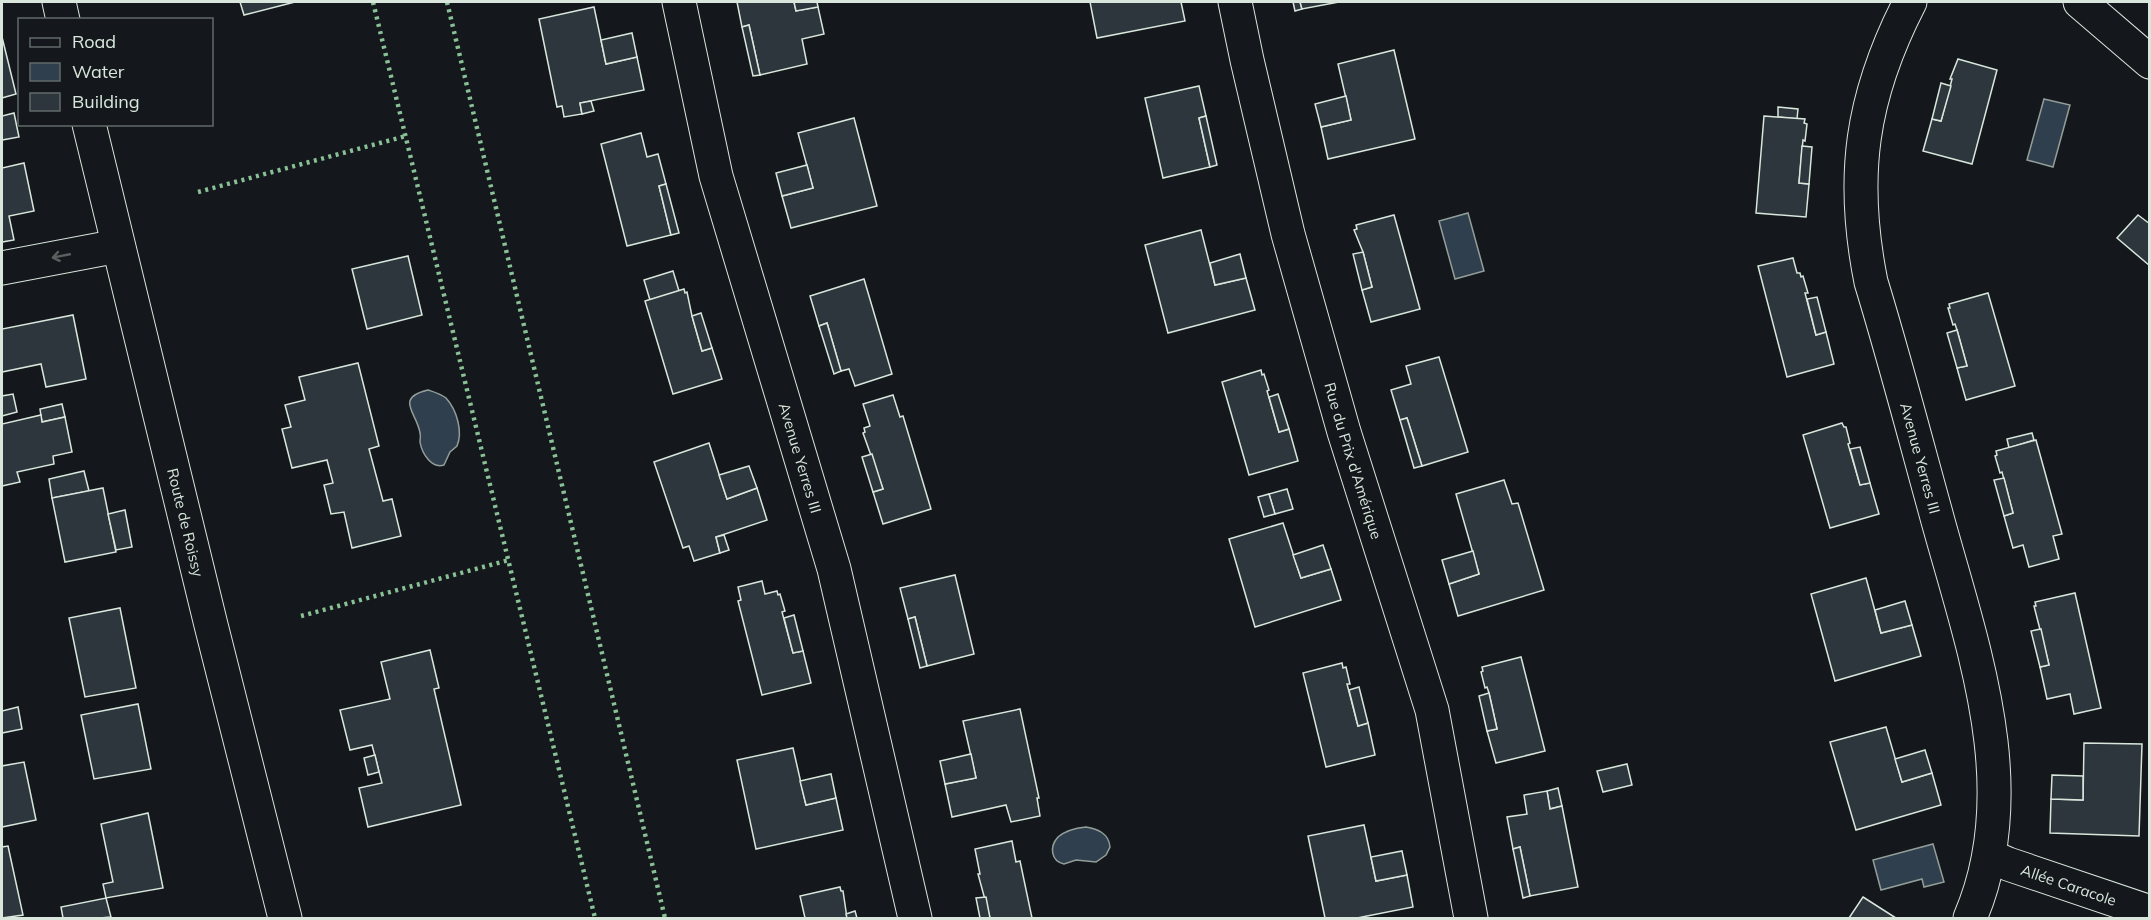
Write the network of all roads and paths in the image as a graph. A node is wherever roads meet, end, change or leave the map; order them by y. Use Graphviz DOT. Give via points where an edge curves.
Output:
graph roads {
  1 [pos="59,2"];
  2 [pos="679,2"];
  3 [pos="1235,2"];
  4 [pos="1910,2"];
  5 [pos="2080,2"];
  6 [pos="63,18"];
  7 [pos="2150,62"];
  8 [pos="89,126"];
  9 [pos="118,246"];
  10 [pos="2,268"];
  11 [pos="1990,856"];
  12 [pos="2150,912"];
  13 [pos="285,918"];
  14 [pos="915,918"];
  15 [pos="1471,918"];
  16 [pos="1970,918"];
  1 -- 6 [label="street"];
  2 -- 14 [label="street, Avenue Yerres III" via="716,176 834,569"];
  3 -- 15 [label="street, Rue du Prix d'Amérique" via="1288,234 1337,410 1432,710"];
  4 -- 11 [label="street, Avenue Yerres III" via="1889,45 1870,100 1862,167 1862,230 1870,282 1987,709 1993,792"];
  5 -- 7 [label="street"];
  8 -- 9 [label="street, Route de Roissy"];
  9 -- 10 [label="street, one-way"];
  9 -- 13 [label="street, Route de Roissy"];
  11 -- 12 [label="street, Allée Caracole"];
  11 -- 16 [label="street, Avenue Yerres III"];
}
